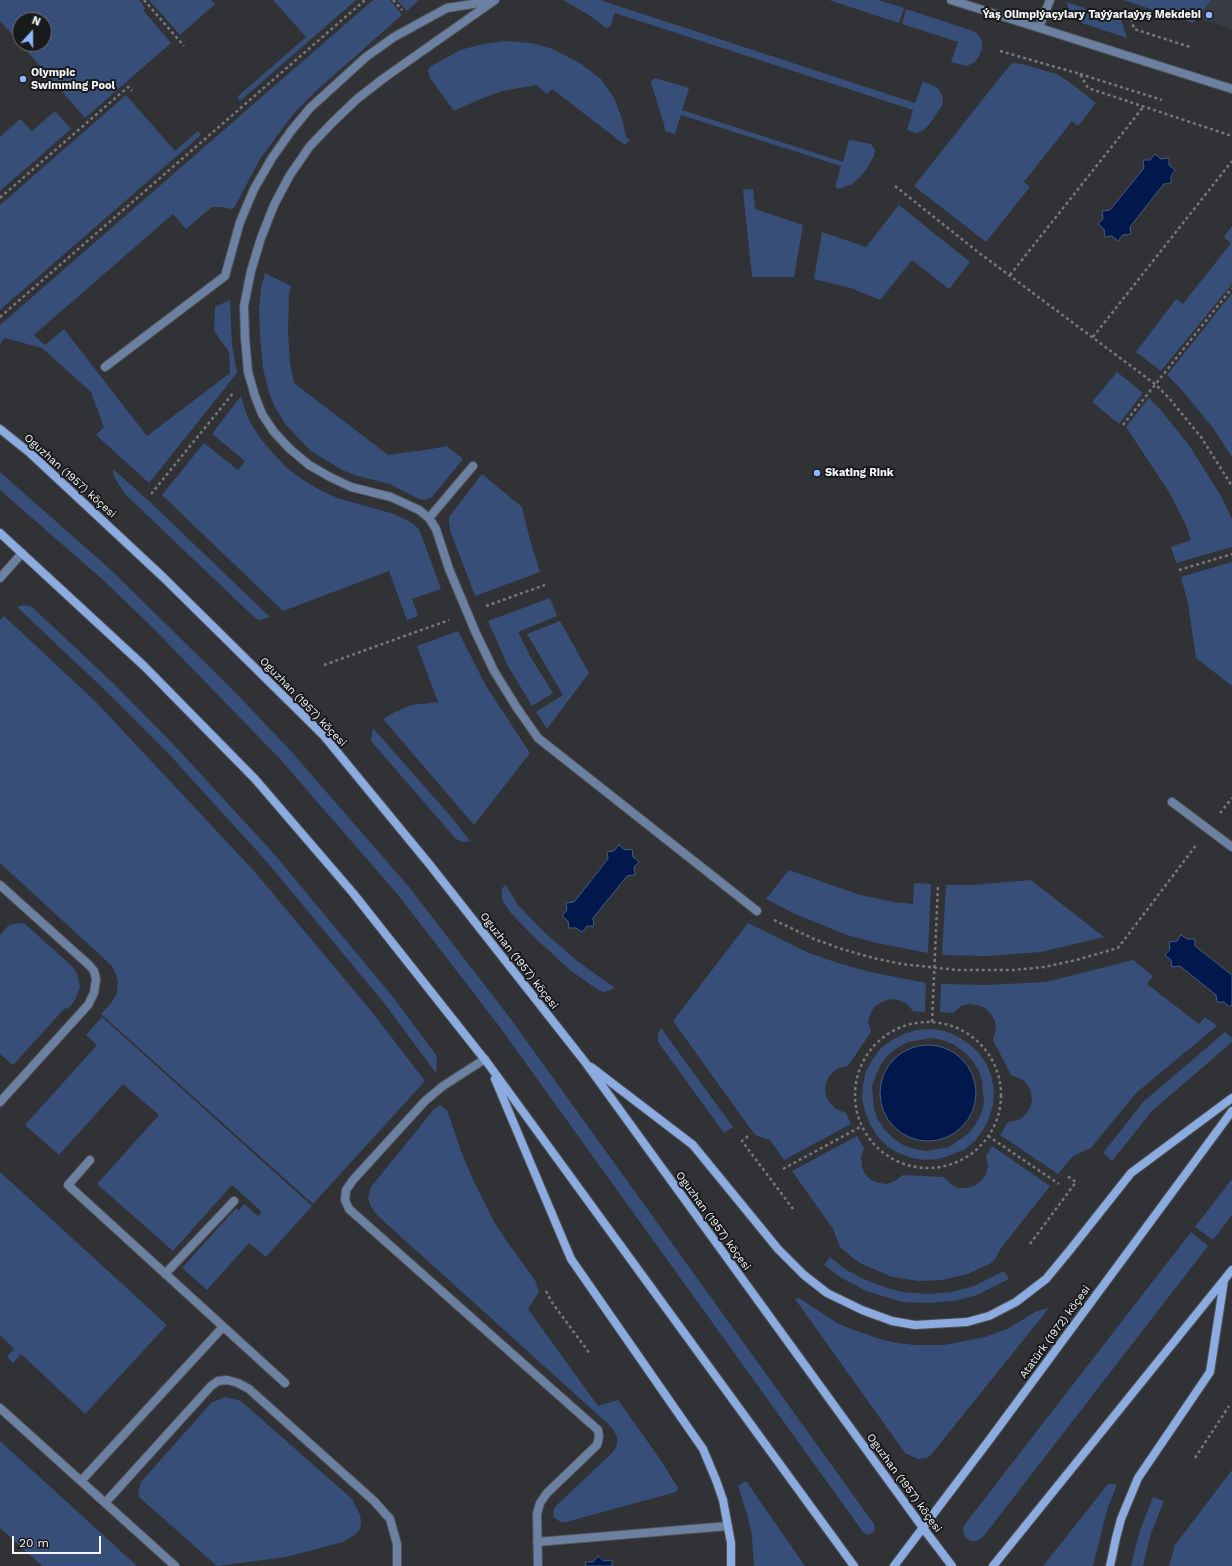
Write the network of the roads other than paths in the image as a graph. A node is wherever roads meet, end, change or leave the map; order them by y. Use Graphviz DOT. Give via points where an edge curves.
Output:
graph roads {
  1 [pos="495,0"];
  2 [pos="951,0"];
  3 [pos="1050,0"];
  4 [pos="1039,27"];
  5 [pos="1232,89"];
  6 [pos="105,367"];
  7 [pos="0,429"];
  8 [pos="473,466"];
  9 [pos="429,518"];
  10 [pos="0,533"];
  11 [pos="22,553"];
  12 [pos="0,578"];
  13 [pos="1172,802"];
  14 [pos="1232,848"];
  15 [pos="0,885"];
  16 [pos="758,911"];
  17 [pos="487,1062"];
  18 [pos="585,1062"];
  19 [pos="1232,1098"];
  20 [pos="0,1102"];
  21 [pos="1232,1111"];
  22 [pos="90,1160"];
  23 [pos="234,1201"];
  24 [pos="1232,1270"];
  25 [pos="165,1274"];
  26 [pos="1225,1280"];
  27 [pos="223,1327"];
  28 [pos="285,1383"];
  29 [pos="0,1408"];
  30 [pos="81,1481"];
  31 [pos="105,1503"];
  32 [pos="728,1526"];
  33 [pos="923,1528"];
  34 [pos="537,1542"];
  35 [pos="175,1566"];
  36 [pos="397,1566"];
  37 [pos="538,1566"];
  38 [pos="731,1566"];
  39 [pos="854,1566"];
  40 [pos="894,1566"];
  41 [pos="952,1566"];
  42 [pos="993,1566"];
  43 [pos="1110,1566"];
  1 -- 6 [label="street" via="447,8 394,37 366,57 310,108 290,131 254,189 240,222 225,276"];
  1 -- 9 [label="street" via="357,99 310,146 290,175 260,238 244,306 248,372 262,414 274,432 290,449 330,477 351,487 390,497 419,510"];
  2 -- 4 [label="street"];
  3 -- 4 [label="street"];
  4 -- 5 [label="street"];
  7 -- 18 [label="main road, Oguzhan (1957) köçesi" via="30,453 163,577 324,736 430,865"];
  8 -- 9 [label="street"];
  9 -- 16 [label="street" via="436,529 467,613 494,671 538,738"];
  10 -- 11 [label="main road"];
  11 -- 12 [label="street"];
  11 -- 17 [label="main road" via="144,666 255,779 354,893"];
  13 -- 14 [label="street"];
  15 -- 20 [label="street" via="89,965 96,979 94,993 88,1005"];
  17 -- 32 [label="main road" via="571,1259 703,1449 723,1500"];
  17 -- 34 [label="street" via="443,1086 425,1101 353,1180 346,1190 345,1200 349,1209 598,1430 597,1445 547,1493 540,1503 537,1514"];
  17 -- 39 [label="main road"];
  18 -- 19 [label="main road" via="693,1146 778,1249 804,1275 827,1293 862,1310 892,1321 915,1325 967,1322 989,1316 1016,1302 1046,1279 1131,1173"];
  18 -- 33 [label="main road, Oguzhan (1957) köçesi"];
  21 -- 33 [label="main road, Atatürk (1972) köçesi"];
  22 -- 25 [label="street" via="68,1185"];
  23 -- 25 [label="street"];
  24 -- 26 [label="main road"];
  25 -- 27 [label="street"];
  26 -- 42 [label="main road"];
  26 -- 43 [label="main road" via="1210,1372 1138,1478 1118,1531"];
  27 -- 28 [label="street"];
  27 -- 30 [label="street"];
  29 -- 30 [label="street"];
  30 -- 31 [label="street"];
  31 -- 35 [label="street"];
  31 -- 36 [label="street" via="211,1386 228,1380 250,1389 374,1501 390,1520 397,1544"];
  32 -- 34 [label="street"];
  32 -- 38 [label="main road"];
  33 -- 40 [label="main road, Atatürk (1972) köçesi"];
  33 -- 41 [label="main road, Oguzhan (1957) köçesi"];
  34 -- 37 [label="street"];
}
